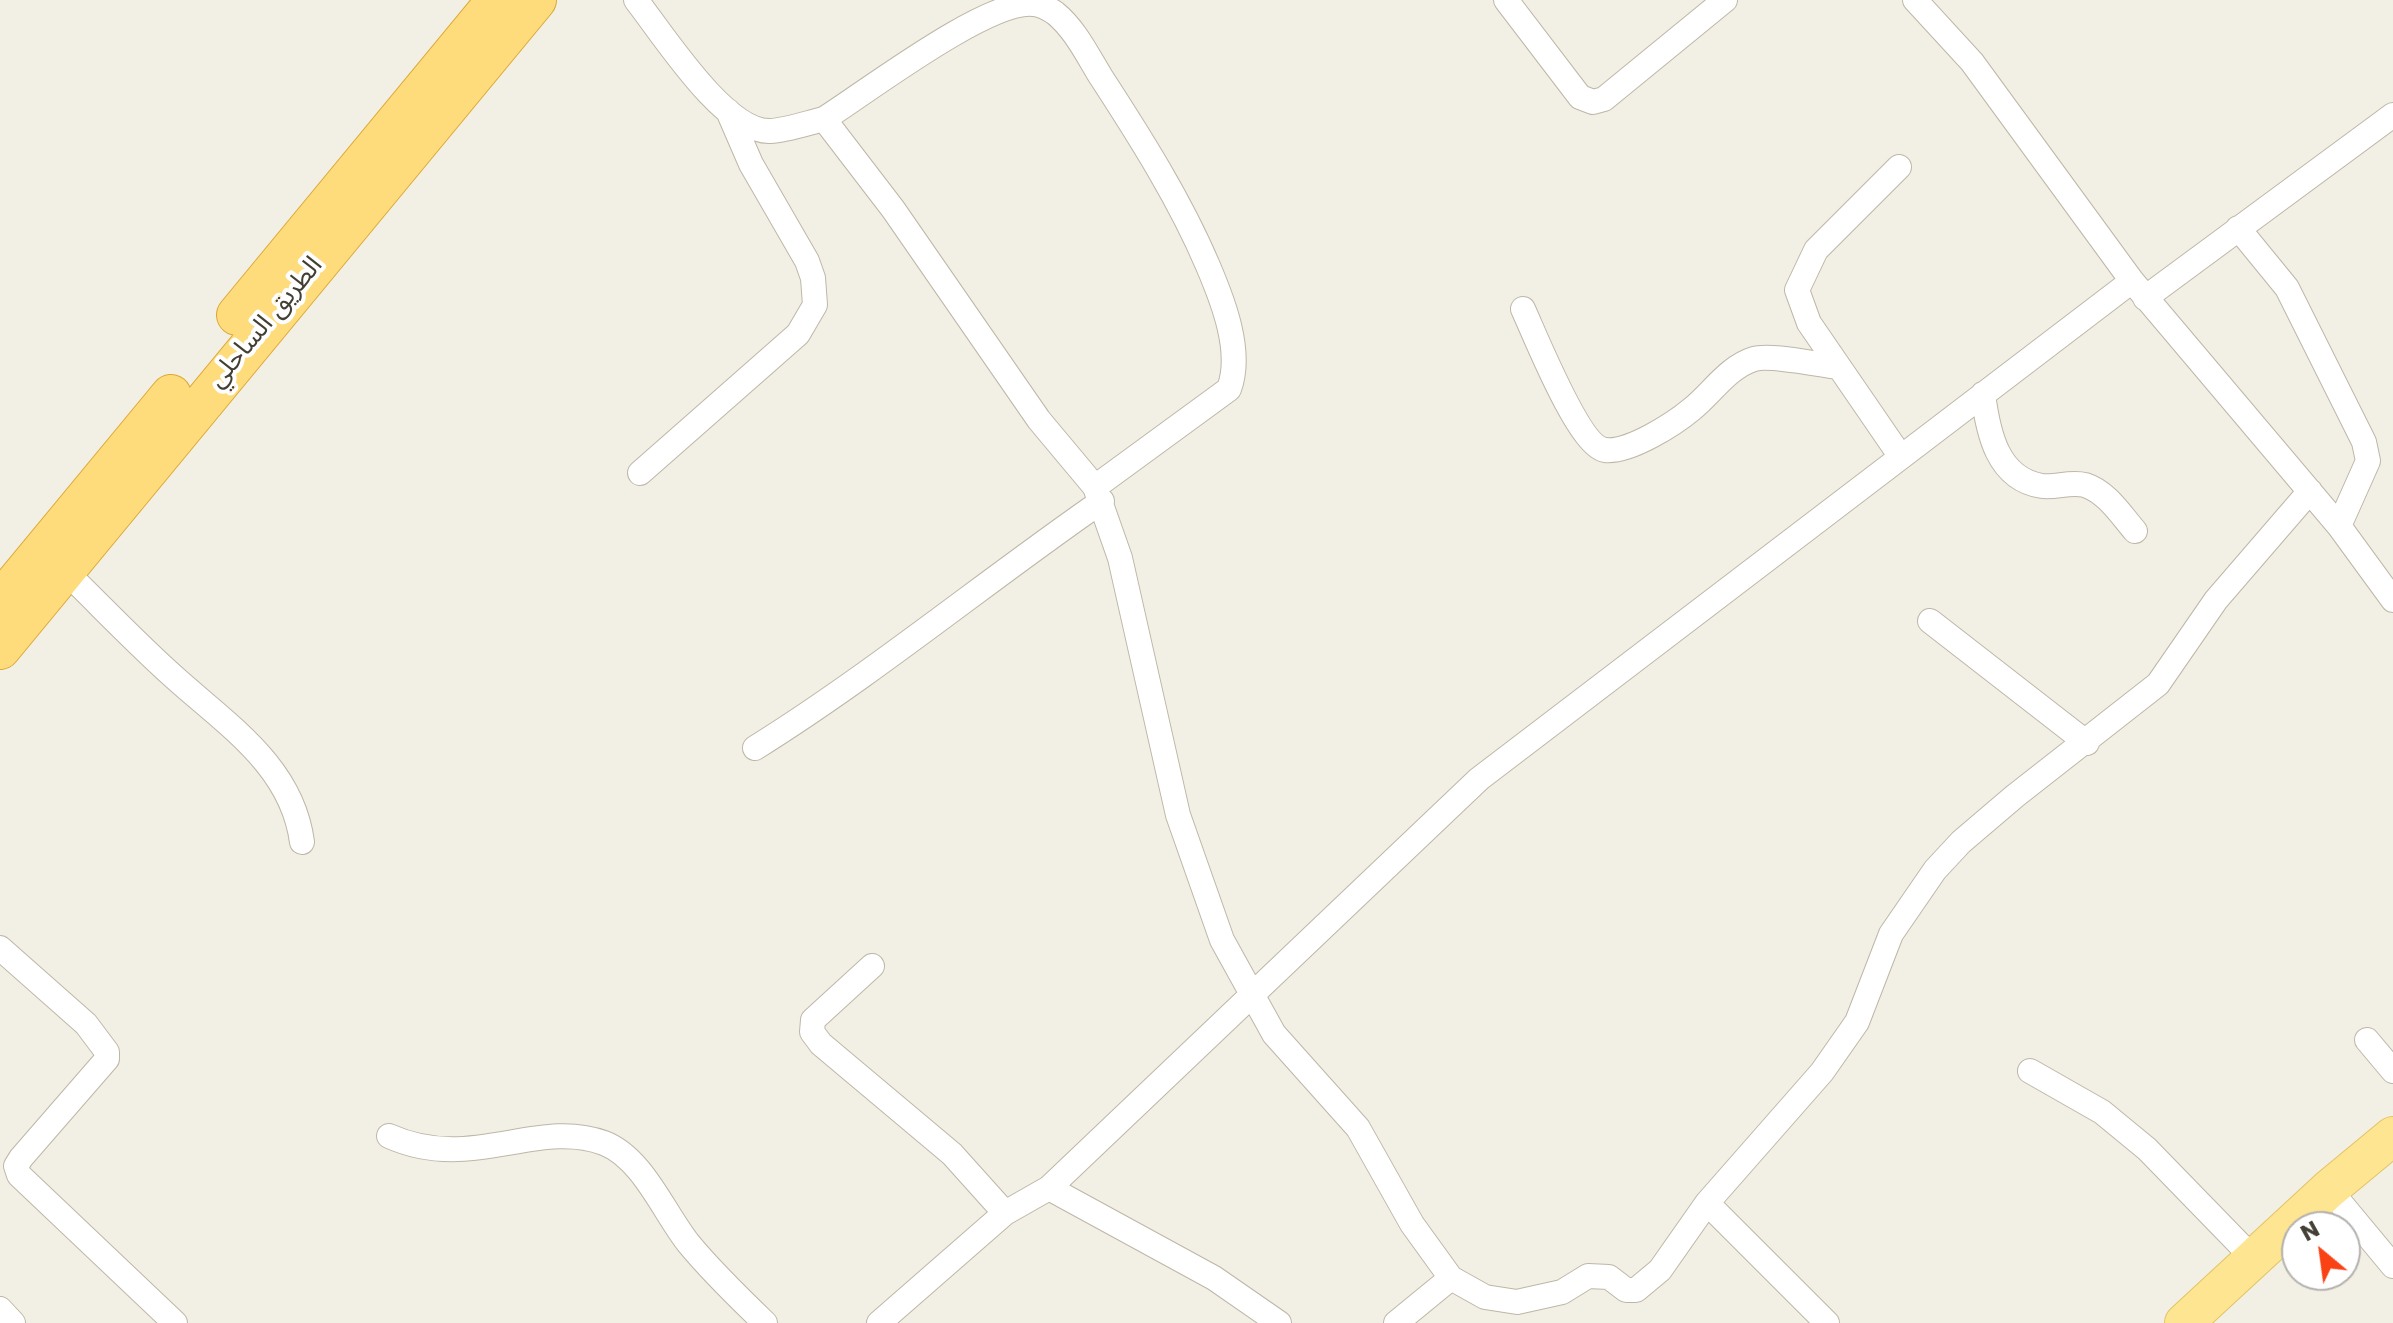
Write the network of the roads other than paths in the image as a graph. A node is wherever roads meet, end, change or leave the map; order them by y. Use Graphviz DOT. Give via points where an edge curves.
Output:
graph roads {
  1 [pos="536,0"];
  2 [pos="636,0"];
  3 [pos="1506,0"];
  4 [pos="1915,0"];
  5 [pos="1719,2"];
  6 [pos="483,7"];
  7 [pos="728,111"];
  8 [pos="2393,115"];
  9 [pos="824,119"];
  10 [pos="1899,167"];
  11 [pos="2238,228"];
  12 [pos="2138,290"];
  13 [pos="1523,309"];
  14 [pos="1839,367"];
  15 [pos="1983,394"];
  16 [pos="1901,457"];
  17 [pos="640,473"];
  18 [pos="2310,491"];
  19 [pos="1098,494"];
  20 [pos="2339,526"];
  21 [pos="2135,531"];
  22 [pos="31,574"];
  23 [pos="2393,600"];
  24 [pos="0,602"];
  25 [pos="1930,621"];
  26 [pos="0,649"];
  27 [pos="2087,743"];
  28 [pos="755,748"];
  29 [pos="302,842"];
  30 [pos="0,948"];
  31 [pos="872,966"];
  32 [pos="1250,994"];
  33 [pos="2367,1040"];
  34 [pos="2030,1071"];
  35 [pos="2393,1071"];
  36 [pos="389,1136"];
  37 [pos="2393,1136"];
  38 [pos="1049,1188"];
  39 [pos="2329,1189"];
  40 [pos="1707,1203"];
  41 [pos="1005,1213"];
  42 [pos="2253,1258"];
  43 [pos="2393,1266"];
  44 [pos="1451,1278"];
  45 [pos="0,1309"];
  46 [pos="13,1323"];
  47 [pos="175,1323"];
  48 [pos="765,1323"];
  49 [pos="879,1323"];
  50 [pos="1279,1323"];
  51 [pos="1396,1323"];
  52 [pos="1827,1323"];
  53 [pos="2184,1323"];
  1 -- 22 [label="highway, الطريق الساحلي"];
  2 -- 7 [label="street"];
  3 -- 5 [label="street" via="1580,97 1593,102 1604,99"];
  4 -- 12 [label="street" via="1972,62"];
  6 -- 22 [label="highway, الطريق الساحلي"];
  7 -- 9 [label="street" via="768,131"];
  7 -- 17 [label="street" via="751,164 807,261 815,305 798,334"];
  8 -- 11 [label="street"];
  9 -- 19 [label="street"];
  9 -- 19 [label="street" via="969,24 1015,3 1038,4 1076,36 1209,267 1235,372 1229,389"];
  10 -- 14 [label="street" via="1816,250 1797,290 1801,306"];
  11 -- 12 [label="street"];
  11 -- 20 [label="street" via="2287,288 2364,442 2368,461"];
  12 -- 15 [label="street"];
  12 -- 18 [label="street"];
  13 -- 14 [label="street" via="1576,418 1595,446 1607,450 1666,428 1741,364 1757,358"];
  14 -- 16 [label="street"];
  15 -- 16 [label="street"];
  15 -- 21 [label="street" via="1991,439 2013,475 2042,486 2086,486 2100,493"];
  16 -- 32 [label="street" via="1479,779"];
  18 -- 20 [label="street"];
  18 -- 27 [label="street" via="2216,600 2158,684"];
  19 -- 28 [label="street" via="831,701"];
  19 -- 32 [label="street" via="1120,558 1178,815 1222,940"];
  20 -- 23 [label="street"];
  22 -- 24 [label="highway, الطريق الساحلي"];
  22 -- 26 [label="highway, الطريق الساحلي"];
  22 -- 29 [label="street" via="174,678 258,751 287,793"];
  25 -- 27 [label="street"];
  27 -- 40 [label="street" via="2004,805 1935,870 1891,934 1857,1022 1822,1072"];
  30 -- 47 [label="street" via="86,1024 107,1052 107,1059 21,1158 16,1166 19,1175"];
  31 -- 41 [label="street" via="813,1020 812,1032 952,1154"];
  32 -- 38 [label="street"];
  32 -- 44 [label="street" via="1274,1034 1358,1128 1412,1224"];
  33 -- 35 [label="street"];
  34 -- 42 [label="street" via="2102,1112 2147,1149"];
  36 -- 48 [label="street" via="415,1148 450,1152 531,1140 577,1138 606,1144 634,1164 691,1247"];
  37 -- 39 [label="main road"];
  38 -- 41 [label="street"];
  38 -- 50 [label="street" via="1214,1278"];
  39 -- 42 [label="main road"];
  39 -- 43 [label="street"];
  40 -- 44 [label="street" via="1660,1270 1636,1290 1626,1290 1609,1277 1588,1276 1562,1292 1517,1302 1485,1297"];
  40 -- 52 [label="street"];
  41 -- 49 [label="street"];
  42 -- 53 [label="main road"];
  44 -- 51 [label="street"];
  45 -- 46 [label="street"];
}
